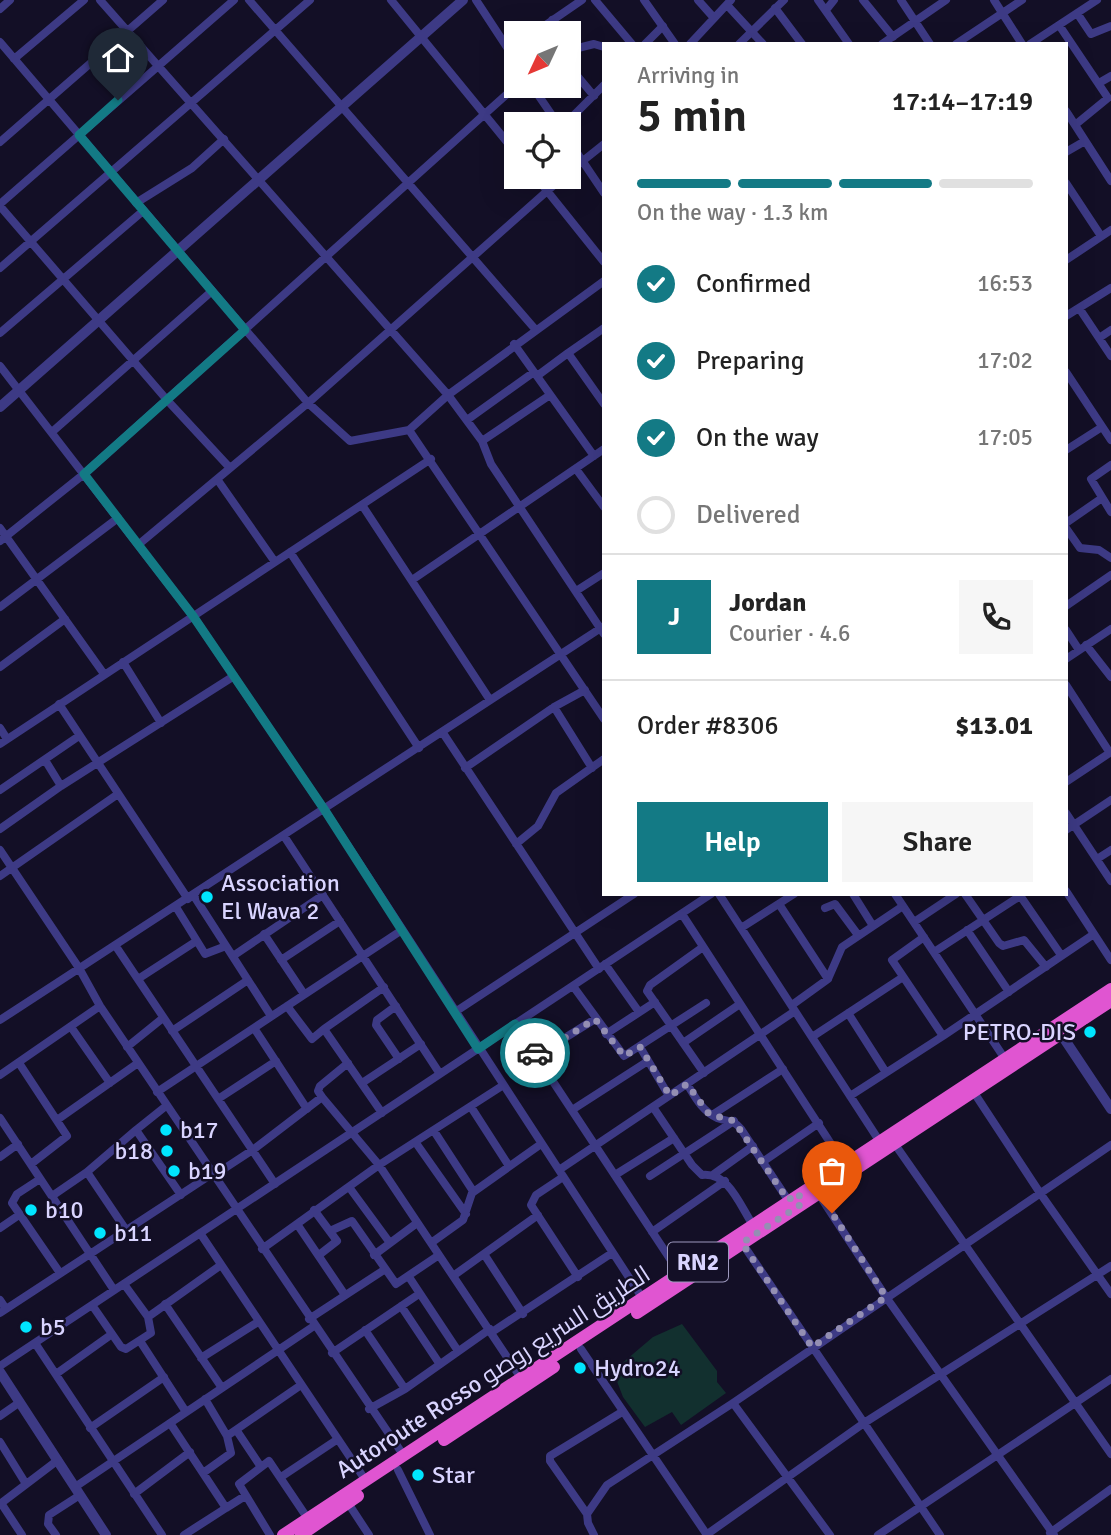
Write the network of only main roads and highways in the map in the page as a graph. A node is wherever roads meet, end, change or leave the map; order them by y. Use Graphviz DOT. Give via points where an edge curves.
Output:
graph roads {
  1 [pos="1111,989"];
  2 [pos="1111,1001"];
  3 [pos="796,1198"];
  4 [pos="283,1535"];
  5 [pos="300,1535"];
  1 -- 3 [label="highway, Autoroute Rosso الطريق السريع روصو / RN2"];
  2 -- 3 [label="highway, Autoroute Rosso الطريق السريع روصو / RN2" via="818,1193"];
  3 -- 4 [label="highway, Autoroute Rosso الطريق السريع روصو / RN2"];
  3 -- 5 [label="highway, Autoroute Rosso الطريق السريع روصو / RN2" via="742,1243"];
}
